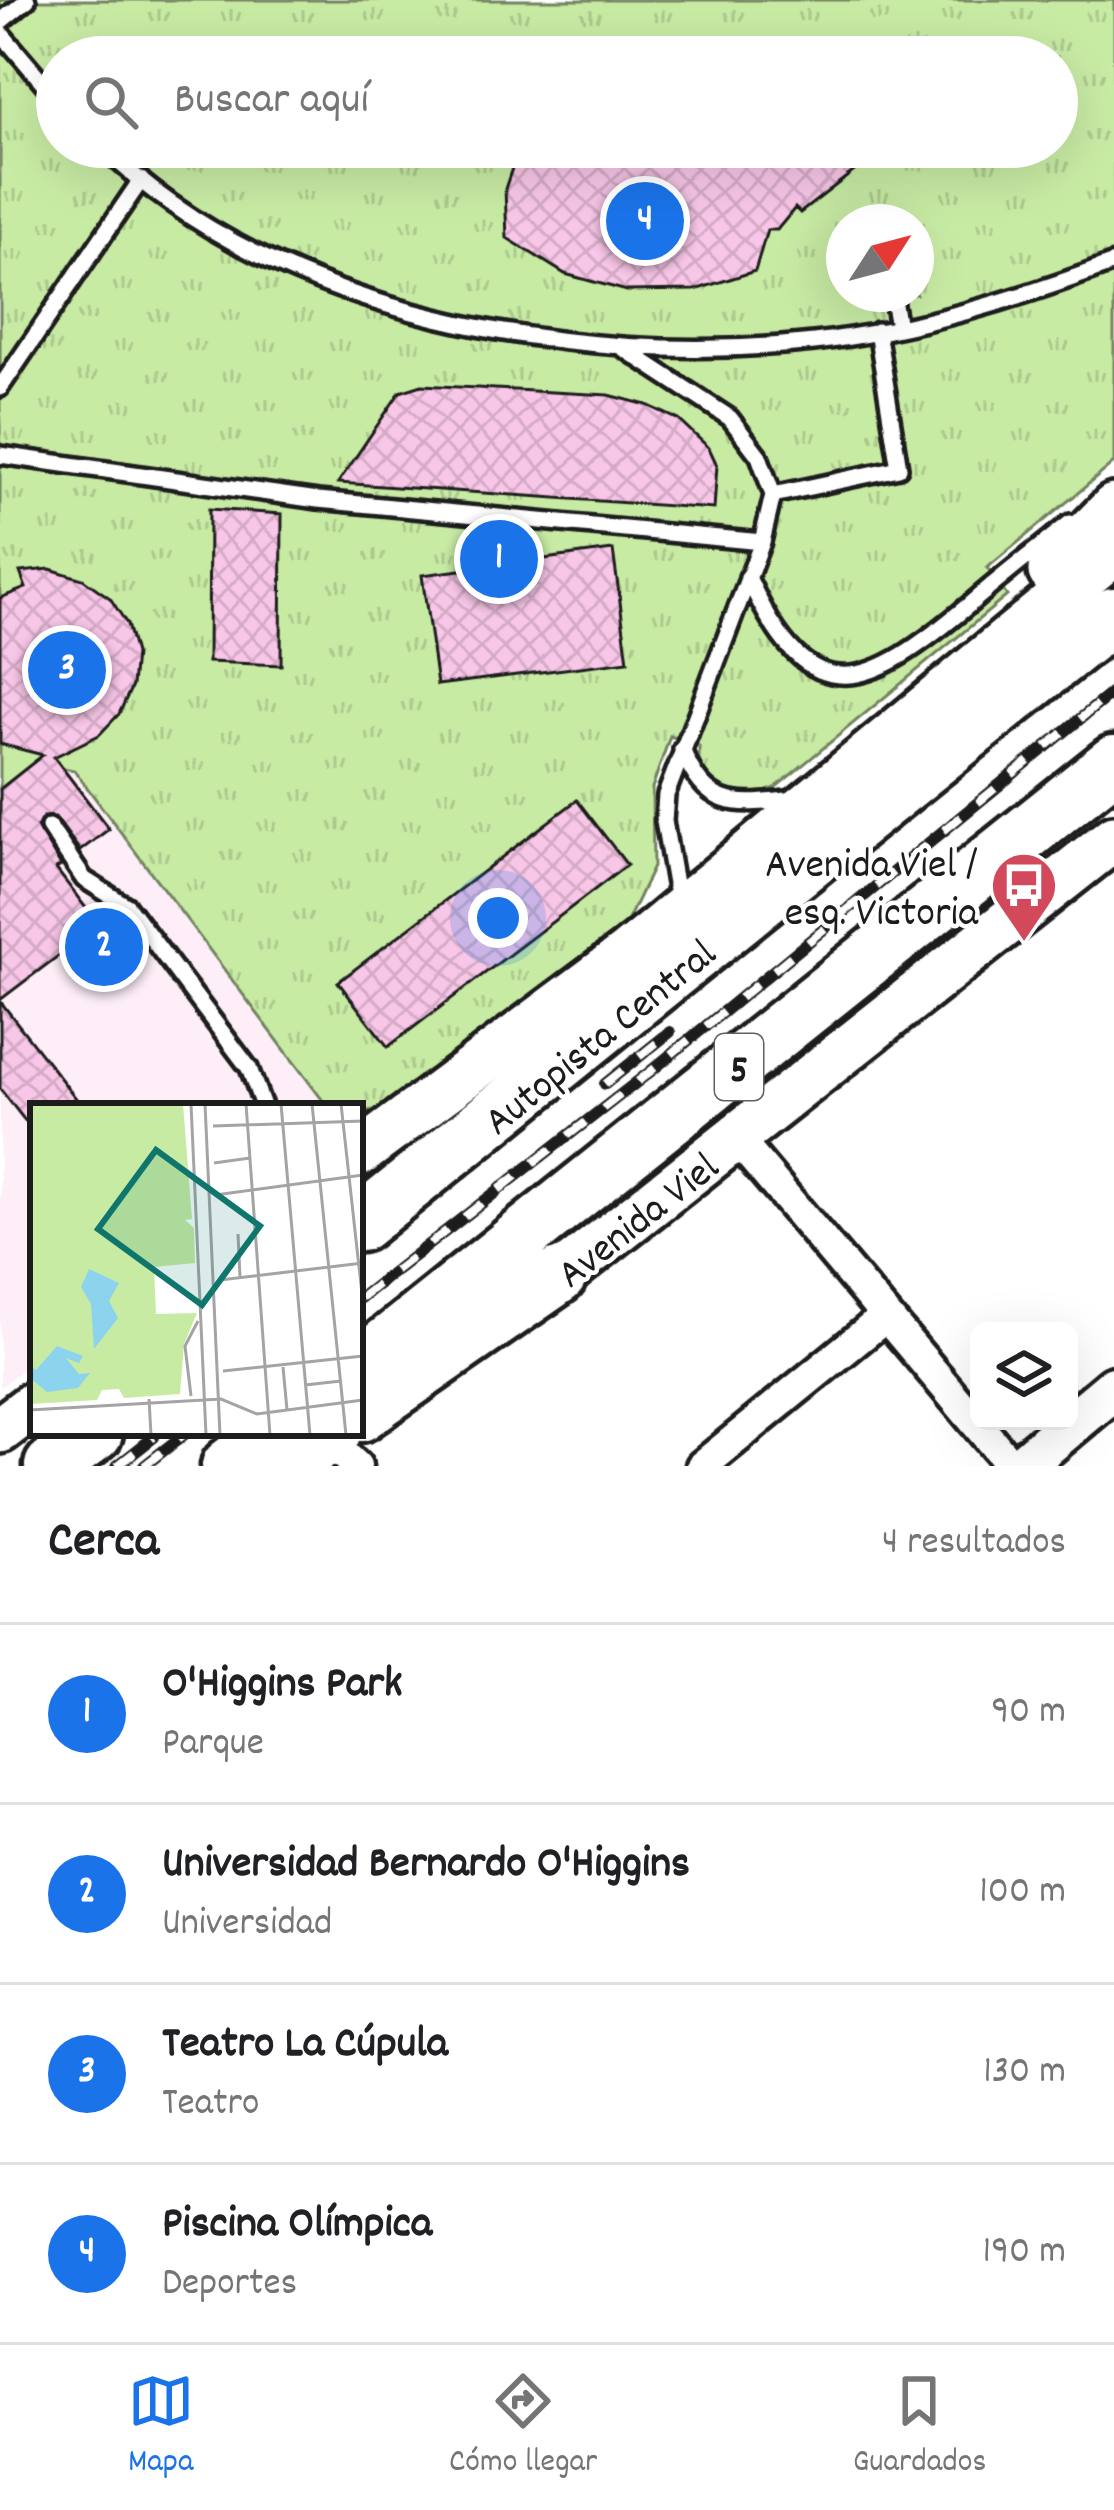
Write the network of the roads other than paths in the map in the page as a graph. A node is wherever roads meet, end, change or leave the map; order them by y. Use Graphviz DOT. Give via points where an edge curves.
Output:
graph roads {
  1 [pos="28,0"];
  2 [pos="0,22"];
  3 [pos="0,32"];
  4 [pos="36,74"];
  5 [pos="128,168"];
  6 [pos="142,180"];
  7 [pos="1114,263"];
  8 [pos="895,312"];
  9 [pos="898,327"];
  10 [pos="877,332"];
  11 [pos="617,344"];
  12 [pos="0,388"];
  13 [pos="0,455"];
  14 [pos="1114,488"];
  15 [pos="773,495"];
  16 [pos="1114,507"];
  17 [pos="762,542"];
  18 [pos="1114,552"];
  19 [pos="748,577"];
  20 [pos="1114,615"];
  21 [pos="941,694"];
  22 [pos="682,749"];
  23 [pos="1114,764"];
  24 [pos="817,797"];
  25 [pos="49,827"];
  26 [pos="1109,850"];
  27 [pos="680,912"];
  28 [pos="262,1103"];
  29 [pos="737,1139"];
  30 [pos="363,1150"];
  31 [pos="363,1222"];
  32 [pos="559,1276"];
  33 [pos="886,1316"];
  34 [pos="363,1364"];
  35 [pos="1114,1388"];
  36 [pos="30,1407"];
  37 [pos="0,1430"];
  38 [pos="363,1433"];
  39 [pos="69,1436"];
  40 [pos="90,1436"];
  41 [pos="268,1436"];
  42 [pos="345,1447"];
  43 [pos="42,1466"];
  44 [pos="52,1466"];
  45 [pos="229,1466"];
  46 [pos="286,1466"];
  47 [pos="702,1466"];
  48 [pos="1017,1466"];
  1 -- 2 [label="lane"];
  3 -- 4 [label="lane"];
  5 -- 6 [label="lane"];
  6 -- 11 [label="lane" via="261,257 345,289 490,327"];
  6 -- 12 [label="lane"];
  7 -- 9 [label="lane"];
  8 -- 9 [label="lane"];
  9 -- 10 [label="lane"];
  10 -- 11 [label="lane" via="761,346"];
  10 -- 15 [label="lane" via="899,468"];
  11 -- 15 [label="lane" via="730,418 759,456"];
  13 -- 17 [label="lane" via="318,500"];
  14 -- 19 [label="lane" via="877,672 845,675 802,659 776,635"];
  15 -- 17 [label="lane"];
  16 -- 21 [label="main road"];
  17 -- 19 [label="lane"];
  18 -- 21 [label="main road"];
  19 -- 22 [label="lane"];
  20 -- 31 [label="highway, Autopista Central"];
  21 -- 24 [label="main road"];
  22 -- 24 [label="lane" via="692,775 729,802"];
  22 -- 27 [label="lane" via="664,821"];
  23 -- 34 [label="highway, 5"];
  24 -- 27 [label="main road"];
  25 -- 28 [label="lane" via="84,879 140,922 249,1068"];
  26 -- 29 [label="main road, Avenida Viel"];
  27 -- 30 [label="main road"];
  29 -- 32 [label="main road, Avenida Viel"];
  29 -- 33 [label="street"];
  32 -- 38 [label="highway"];
  33 -- 47 [label="street"];
  33 -- 48 [label="street"];
  35 -- 48 [label="street"];
  36 -- 37 [label="main road"];
  39 -- 43 [label="highway"];
  40 -- 44 [label="highway"];
  41 -- 45 [label="highway"];
  42 -- 46 [label="highway"];
}
